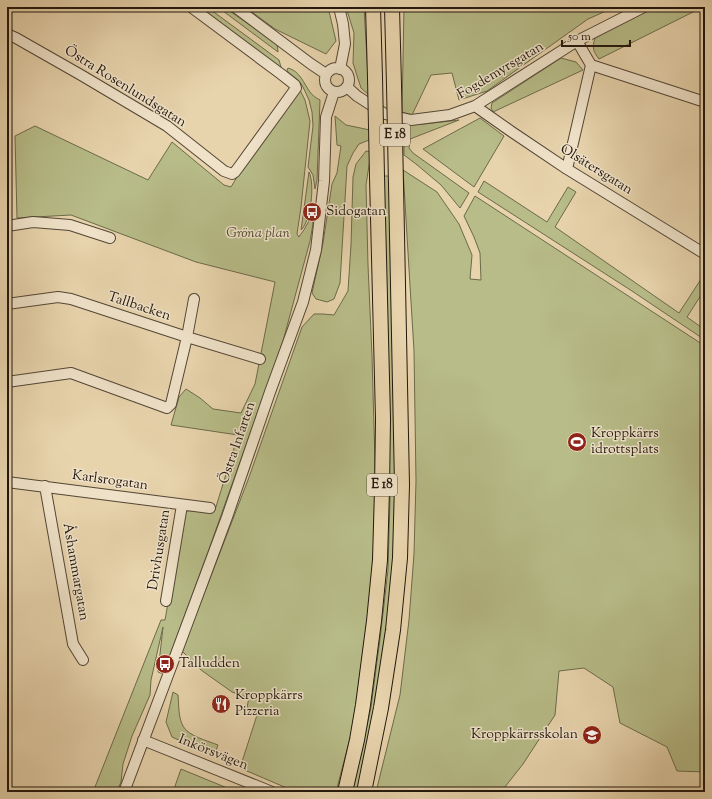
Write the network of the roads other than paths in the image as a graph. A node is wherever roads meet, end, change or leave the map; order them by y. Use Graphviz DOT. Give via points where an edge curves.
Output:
graph roads {
  1 [pos="191,7"];
  2 [pos="235,7"];
  3 [pos="339,7"];
  4 [pos="373,7"];
  5 [pos="392,7"];
  6 [pos="644,7"];
  7 [pos="7,34"];
  8 [pos="577,41"];
  9 [pos="591,65"];
  10 [pos="340,69"];
  11 [pos="326,74"];
  12 [pos="347,87"];
  13 [pos="334,92"];
  14 [pos="704,100"];
  15 [pos="475,106"];
  16 [pos="567,169"];
  17 [pos="7,226"];
  18 [pos="110,238"];
  19 [pos="705,254"];
  20 [pos="194,299"];
  21 [pos="7,304"];
  22 [pos="187,337"];
  23 [pos="260,359"];
  24 [pos="7,382"];
  25 [pos="7,482"];
  26 [pos="45,486"];
  27 [pos="182,504"];
  28 [pos="210,508"];
  29 [pos="166,601"];
  30 [pos="82,660"];
  31 [pos="143,740"];
  32 [pos="345,791"];
  33 [pos="124,792"];
  34 [pos="272,792"];
  35 [pos="364,792"];
  1 -- 7 [label="street, Östra Rosenlundsgatan" via="296,88 232,174 224,171 167,126"];
  2 -- 11 [label="street"];
  3 -- 10 [label="street" via="345,44"];
  4 -- 32 [label="highway, E 18, bridge" via="383,419 380,560 363,704"];
  5 -- 35 [label="highway, E 18, bridge" via="402,484 400,558 393,630"];
  6 -- 8 [label="street, Fogdemyrsgatan"];
  8 -- 9 [label="street"];
  8 -- 15 [label="street, Fogdemyrsgatan"];
  9 -- 14 [label="street"];
  9 -- 16 [label="street"];
  10 -- 11 [label="street" via="334,69"];
  10 -- 12 [label="street" via="348,76"];
  11 -- 13 [label="street" via="325,83"];
  12 -- 13 [label="street" via="340,92"];
  12 -- 15 [label="street, Fogdemyrsgatan" via="385,114 411,120 450,115"];
  13 -- 31 [label="street, Östra Infarten" via="326,117 324,181 316,250 302,302 227,517"];
  15 -- 16 [label="street, Olsätersgatan"];
  16 -- 19 [label="street, Olsätersgatan"];
  17 -- 18 [label="street" via="33,222 70,225"];
  20 -- 22 [label="street"];
  21 -- 22 [label="street, Tallbacken" via="58,297 71,299"];
  22 -- 23 [label="street, Tallbacken"];
  22 -- 24 [label="street" via="168,408 70,374"];
  25 -- 26 [label="street, Karlsrogatan"];
  26 -- 27 [label="street, Karlsrogatan"];
  26 -- 30 [label="street, Åshammargatan" via="73,644"];
  27 -- 28 [label="street, Karlsrogatan"];
  27 -- 29 [label="street, Drivhusgatan"];
  31 -- 33 [label="street, Östra Infarten"];
  31 -- 34 [label="street, Inkörsvägen"];
}
